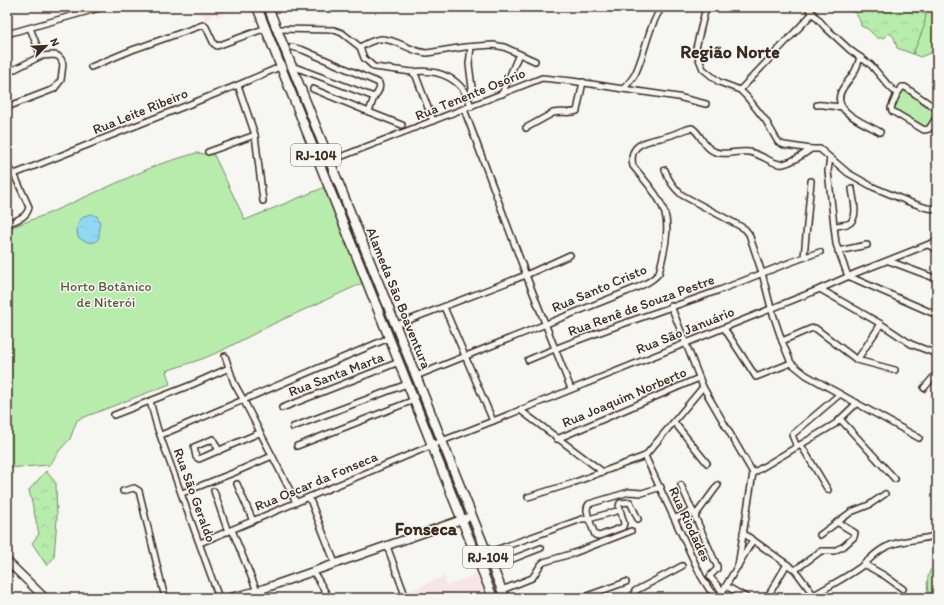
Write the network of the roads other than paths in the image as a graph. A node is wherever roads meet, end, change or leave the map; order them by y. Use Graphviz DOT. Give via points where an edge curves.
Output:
graph roads {
  1 [pos="104,7"];
  2 [pos="258,7"];
  3 [pos="268,7"];
  4 [pos="662,7"];
  5 [pos="706,7"];
  6 [pos="807,7"];
  7 [pos="812,14"];
  8 [pos="30,28"];
  9 [pos="266,28"];
  10 [pos="277,29"];
  11 [pos="7,34"];
  12 [pos="292,47"];
  13 [pos="360,47"];
  14 [pos="471,47"];
  15 [pos="519,54"];
  16 [pos="41,56"];
  17 [pos="860,57"];
  18 [pos="535,61"];
  19 [pos="282,66"];
  20 [pos="292,66"];
  21 [pos="91,67"];
  22 [pos="412,72"];
  23 [pos="7,74"];
  24 [pos="582,82"];
  25 [pos="238,85"];
  26 [pos="313,89"];
  27 [pos="623,89"];
  28 [pos="740,90"];
  29 [pos="502,94"];
  30 [pos="897,94"];
  31 [pos="374,97"];
  32 [pos="469,97"];
  33 [pos="706,104"];
  34 [pos="817,106"];
  35 [pos="841,106"];
  36 [pos="7,107"];
  37 [pos="471,107"];
  38 [pos="464,109"];
  39 [pos="937,109"];
  40 [pos="369,112"];
  41 [pos="937,116"];
  42 [pos="433,121"];
  43 [pos="402,125"];
  44 [pos="526,128"];
  45 [pos="880,132"];
  46 [pos="255,135"];
  47 [pos="810,149"];
  48 [pos="208,152"];
  49 [pos="830,158"];
  50 [pos="330,161"];
  51 [pos="7,167"];
  52 [pos="665,170"];
  53 [pos="14,174"];
  54 [pos="7,177"];
  55 [pos="811,181"];
  56 [pos="852,189"];
  57 [pos="263,201"];
  58 [pos="937,209"];
  59 [pos="7,224"];
  60 [pos="834,227"];
  61 [pos="937,241"];
  62 [pos="867,245"];
  63 [pos="928,245"];
  64 [pos="937,249"];
  65 [pos="838,251"];
  66 [pos="820,252"];
  67 [pos="570,255"];
  68 [pos="804,257"];
  69 [pos="889,261"];
  70 [pos="762,273"];
  71 [pos="526,275"];
  72 [pos="848,276"];
  73 [pos="937,279"];
  74 [pos="820,289"];
  75 [pos="671,306"];
  76 [pos="444,307"];
  77 [pos="771,308"];
  78 [pos="937,315"];
  79 [pos="545,324"];
  80 [pos="881,324"];
  81 [pos="396,325"];
  82 [pos="724,328"];
  83 [pos="389,338"];
  84 [pos="782,341"];
  85 [pos="685,343"];
  86 [pos="555,348"];
  87 [pos="937,354"];
  88 [pos="224,356"];
  89 [pos="464,357"];
  90 [pos="528,360"];
  91 [pos="857,360"];
  92 [pos="399,362"];
  93 [pos="791,363"];
  94 [pos="229,368"];
  95 [pos="895,370"];
  96 [pos="937,373"];
  97 [pos="416,376"];
  98 [pos="699,378"];
  99 [pos="408,384"];
  100 [pos="703,387"];
  101 [pos="924,388"];
  102 [pos="571,389"];
  103 [pos="840,394"];
  104 [pos="243,400"];
  105 [pos="414,400"];
  106 [pos="150,401"];
  107 [pos="857,403"];
  108 [pos="282,408"];
  109 [pos="520,410"];
  110 [pos="114,415"];
  111 [pos="841,420"];
  112 [pos="493,421"];
  113 [pos="674,422"];
  114 [pos="293,427"];
  115 [pos="259,433"];
  116 [pos="161,436"];
  117 [pos="919,438"];
  118 [pos="557,439"];
  119 [pos="442,441"];
  120 [pos="432,445"];
  121 [pos="297,446"];
  122 [pos="799,446"];
  123 [pos="219,451"];
  124 [pos="272,456"];
  125 [pos="645,456"];
  126 [pos="707,463"];
  127 [pos="603,472"];
  128 [pos="753,473"];
  129 [pos="895,479"];
  130 [pos="237,484"];
  131 [pos="680,485"];
  132 [pos="718,485"];
  133 [pos="660,487"];
  134 [pos="123,490"];
  135 [pos="828,490"];
  136 [pos="214,491"];
  137 [pos="182,493"];
  138 [pos="885,494"];
  139 [pos="310,496"];
  140 [pos="528,497"];
  141 [pos="296,502"];
  142 [pos="620,510"];
  143 [pos="693,511"];
  144 [pos="472,516"];
  145 [pos="695,516"];
  146 [pos="675,518"];
  147 [pos="462,519"];
  148 [pos="589,519"];
  149 [pos="638,519"];
  150 [pos="253,521"];
  151 [pos="837,522"];
  152 [pos="230,531"];
  153 [pos="631,531"];
  154 [pos="743,533"];
  155 [pos="820,535"];
  156 [pos="937,535"];
  157 [pos="753,540"];
  158 [pos="200,543"];
  159 [pos="387,546"];
  160 [pos="541,548"];
  161 [pos="487,553"];
  162 [pos="7,561"];
  163 [pos="335,563"];
  164 [pos="787,564"];
  165 [pos="864,564"];
  166 [pos="682,566"];
  167 [pos="738,566"];
  168 [pos="492,567"];
  169 [pos="795,570"];
  170 [pos="313,571"];
  171 [pos="626,582"];
  172 [pos="726,586"];
  173 [pos="903,589"];
  174 [pos="502,590"];
  175 [pos="257,591"];
  176 [pos="723,592"];
  177 [pos="328,597"];
  178 [pos="814,597"];
  179 [pos="45,598"];
  180 [pos="165,598"];
  181 [pos="219,598"];
  182 [pos="228,598"];
  183 [pos="321,598"];
  184 [pos="406,598"];
  185 [pos="493,598"];
  186 [pos="505,598"];
  187 [pos="581,598"];
  188 [pos="636,598"];
  189 [pos="718,598"];
  190 [pos="746,598"];
  191 [pos="767,598"];
  1 -- 8 [label="street"];
  2 -- 9 [label="highway, Alameda São Boaventura / RJ-104"];
  3 -- 10 [label="highway, Alameda São Boaventura / RJ-104"];
  4 -- 27 [label="street" via="648,34 636,73"];
  5 -- 28 [label="street" via="696,48 700,65 719,82"];
  6 -- 7 [label="street"];
  7 -- 17 [label="street"];
  7 -- 28 [label="street"];
  8 -- 11 [label="street"];
  8 -- 16 [label="street"];
  9 -- 19 [label="highway, Alameda São Boaventura / RJ-104"];
  9 -- 21 [label="street" via="217,46 204,25"];
  10 -- 13 [label="street" via="338,31"];
  10 -- 20 [label="highway, Alameda São Boaventura / RJ-104"];
  12 -- 31 [label="street" via="379,83 378,93"];
  13 -- 14 [label="street" via="381,39 394,41 420,53"];
  13 -- 22 [label="street" via="364,58 374,67"];
  14 -- 15 [label="street" via="499,45"];
  14 -- 32 [label="street" via="469,64 472,88"];
  15 -- 18 [label="street"];
  15 -- 29 [label="street"];
  16 -- 23 [label="street"];
  16 -- 36 [label="street" via="54,55 61,59 61,80 54,89"];
  17 -- 30 [label="street" via="872,65"];
  17 -- 35 [label="street" via="854,74 842,89"];
  19 -- 25 [label="street, Rua Leite Ribeiro"];
  19 -- 83 [label="highway, Alameda São Boaventura / RJ-104"];
  20 -- 31 [label="street"];
  20 -- 50 [label="highway, Alameda São Boaventura / RJ-104"];
  22 -- 32 [label="street" via="432,71 444,75"];
  22 -- 42 [label="street" via="418,77"];
  24 -- 27 [label="street, Rua Tenente Osório"];
  24 -- 29 [label="street, Rua Tenente Osório" via="542,78"];
  24 -- 44 [label="street" via="577,111 557,112"];
  25 -- 46 [label="street"];
  25 -- 53 [label="street, Rua Leite Ribeiro"];
  26 -- 40 [label="street"];
  27 -- 33 [label="street, Rua Tenente Osório"];
  28 -- 47 [label="street" via="755,105 778,142"];
  29 -- 37 [label="street, Rua Tenente Osório"];
  30 -- 39 [label="street" via="905,87"];
  30 -- 41 [label="street" via="892,111 924,130 929,129"];
  31 -- 40 [label="street"];
  32 -- 37 [label="street"];
  34 -- 35 [label="street"];
  35 -- 45 [label="street" via="846,112"];
  37 -- 38 [label="street, Rua Tenente Osório"];
  38 -- 42 [label="street, Rua Tenente Osório"];
  38 -- 71 [label="street"];
  40 -- 43 [label="street"];
  42 -- 50 [label="street, Rua Tenente Osório"];
  46 -- 48 [label="street"];
  46 -- 57 [label="street"];
  47 -- 49 [label="street" via="820,149"];
  47 -- 79 [label="street, Rua Santo Cristo" via="782,164 751,152 716,152 705,144 692,128 640,145 632,155 633,166 658,199 666,219 666,238 659,273 650,282"];
  49 -- 58 [label="street" via="848,173 873,187 909,202"];
  49 -- 60 [label="street" via="828,171"];
  50 -- 81 [label="highway, Alameda São Boaventura / RJ-104"];
  51 -- 53 [label="street"];
  52 -- 70 [label="street" via="670,182 682,195 745,229 751,237"];
  53 -- 54 [label="street, Rua Leite Ribeiro"];
  53 -- 59 [label="street" via="29,210 24,217"];
  55 -- 68 [label="street"];
  56 -- 60 [label="street" via="855,212 853,218 850,222"];
  60 -- 65 [label="street"];
  61 -- 63 [label="street, Rua São Januário"];
  62 -- 65 [label="street"];
  63 -- 64 [label="street"];
  63 -- 69 [label="street, Rua São Januário"];
  65 -- 72 [label="street"];
  66 -- 68 [label="street, Rua Renê de Souza Pestre"];
  67 -- 71 [label="street"];
  68 -- 70 [label="street, Rua Renê de Souza Pestre"];
  69 -- 72 [label="street, Rua São Januário"];
  69 -- 73 [label="street"];
  70 -- 75 [label="street, Rua Renê de Souza Pestre"];
  70 -- 77 [label="street"];
  71 -- 76 [label="street"];
  71 -- 79 [label="street"];
  72 -- 74 [label="street, Rua São Januário"];
  72 -- 78 [label="street"];
  74 -- 77 [label="street, Rua São Januário"];
  74 -- 80 [label="street"];
  75 -- 85 [label="street"];
  75 -- 86 [label="street, Rua Renê de Souza Pestre"];
  76 -- 81 [label="street"];
  76 -- 89 [label="street"];
  77 -- 82 [label="street, Rua São Januário"];
  77 -- 84 [label="street"];
  79 -- 86 [label="street"];
  79 -- 89 [label="street, Rua Santo Cristo"];
  80 -- 87 [label="street" via="911,344"];
  80 -- 91 [label="street"];
  81 -- 97 [label="highway, Alameda São Boaventura / RJ-104"];
  82 -- 85 [label="street, Rua São Januário"];
  82 -- 93 [label="street" via="756,377"];
  83 -- 92 [label="highway, Alameda São Boaventura / RJ-104"];
  83 -- 104 [label="street"];
  84 -- 91 [label="street" via="815,328"];
  84 -- 93 [label="street"];
  85 -- 98 [label="street"];
  85 -- 102 [label="street, Rua São Januário"];
  86 -- 90 [label="street, Rua Renê de Souza Pestre"];
  86 -- 102 [label="street"];
  88 -- 94 [label="street"];
  89 -- 97 [label="street, Rua Santo Cristo"];
  89 -- 112 [label="street"];
  91 -- 95 [label="street"];
  92 -- 99 [label="highway, Alameda São Boaventura / RJ-104"];
  92 -- 108 [label="street, Rua Santa Marta"];
  93 -- 103 [label="street" via="806,375"];
  94 -- 104 [label="street"];
  94 -- 106 [label="street"];
  96 -- 101 [label="street"];
  97 -- 119 [label="highway, Alameda São Boaventura / RJ-104"];
  98 -- 100 [label="street"];
  98 -- 118 [label="street, Rua Joaquim Norberto"];
  99 -- 105 [label="highway, Alameda São Boaventura / RJ-104"];
  99 -- 114 [label="street"];
  100 -- 113 [label="street"];
  100 -- 128 [label="street"];
  102 -- 109 [label="street, Rua São Januário"];
  103 -- 107 [label="street"];
  103 -- 122 [label="street" via="792,435"];
  104 -- 115 [label="street"];
  104 -- 116 [label="street"];
  105 -- 120 [label="highway, Alameda São Boaventura / RJ-104"];
  105 -- 121 [label="street"];
  106 -- 110 [label="street"];
  106 -- 116 [label="street, Rua São Geraldo"];
  107 -- 111 [label="street"];
  107 -- 117 [label="street"];
  109 -- 112 [label="street, Rua São Januário"];
  109 -- 118 [label="street"];
  111 -- 122 [label="street"];
  111 -- 129 [label="street"];
  112 -- 119 [label="street, Rua São Januário"];
  113 -- 125 [label="street"];
  113 -- 126 [label="street"];
  115 -- 123 [label="street"];
  115 -- 124 [label="street"];
  116 -- 137 [label="street, Rua São Geraldo"];
  118 -- 127 [label="street"];
  119 -- 120 [label="street, Rua Oscar da Fonseca"];
  119 -- 144 [label="highway, Alameda São Boaventura / RJ-104"];
  120 -- 139 [label="street, Rua Oscar da Fonseca"];
  120 -- 147 [label="highway, Alameda São Boaventura / RJ-104"];
  122 -- 128 [label="street"];
  122 -- 135 [label="street"];
  123 -- 123 [label="street" via="199,459 194,447 213,439"];
  124 -- 137 [label="street"];
  124 -- 141 [label="street"];
  125 -- 127 [label="street"];
  125 -- 133 [label="street, Rua Riodades"];
  127 -- 140 [label="street"];
  128 -- 154 [label="street"];
  130 -- 150 [label="street"];
  131 -- 143 [label="street"];
  132 -- 145 [label="street"];
  133 -- 146 [label="street, Rua Riodades"];
  133 -- 148 [label="street" via="642,493 629,492 589,504"];
  134 -- 180 [label="street" via="134,488 139,491"];
  136 -- 152 [label="street"];
  137 -- 158 [label="street, Rua São Geraldo"];
  138 -- 151 [label="street"];
  139 -- 141 [label="street, Rua Oscar da Fonseca"];
  139 -- 163 [label="street"];
  141 -- 150 [label="street, Rua Oscar da Fonseca"];
  142 -- 148 [label="street"];
  142 -- 148 [label="street" via="623,527 599,536 596,535"];
  142 -- 149 [label="street" via="619,504 630,502"];
  143 -- 145 [label="street"];
  143 -- 146 [label="street"];
  144 -- 147 [label="main road"];
  144 -- 161 [label="highway, Alameda São Boaventura / RJ-104"];
  145 -- 176 [label="street" via="717,568 710,577"];
  146 -- 189 [label="street, Rua Riodades" via="701,576"];
  147 -- 159 [label="main road"];
  147 -- 185 [label="highway, Alameda São Boaventura / RJ-104"];
  148 -- 161 [label="street" via="582,519"];
  150 -- 152 [label="street, Rua Oscar da Fonseca"];
  151 -- 155 [label="street"];
  151 -- 169 [label="street" via="855,533 854,537 834,551 821,551"];
  152 -- 158 [label="street, Rua Oscar da Fonseca"];
  152 -- 175 [label="street"];
  153 -- 174 [label="street" via="544,562 532,578"];
  154 -- 157 [label="street"];
  154 -- 167 [label="street"];
  156 -- 165 [label="street" via="895,543 875,553"];
  157 -- 164 [label="street"];
  157 -- 167 [label="street"];
  158 -- 181 [label="street, Rua São Geraldo"];
  159 -- 163 [label="main road"];
  159 -- 184 [label="street"];
  160 -- 168 [label="street"];
  161 -- 168 [label="highway, Alameda São Boaventura / RJ-104"];
  162 -- 179 [label="main road"];
  163 -- 170 [label="main road"];
  164 -- 169 [label="street"];
  164 -- 191 [label="street"];
  165 -- 173 [label="street"];
  165 -- 178 [label="street"];
  166 -- 188 [label="street" via="635,591"];
  167 -- 172 [label="street"];
  168 -- 174 [label="highway, Alameda São Boaventura / RJ-104"];
  169 -- 178 [label="street"];
  170 -- 175 [label="main road"];
  170 -- 177 [label="street"];
  171 -- 187 [label="street"];
  172 -- 176 [label="street"];
  172 -- 190 [label="street"];
  174 -- 186 [label="highway, Alameda São Boaventura / RJ-104"];
  175 -- 182 [label="main road"];
  176 -- 189 [label="street"];
  177 -- 183 [label="street"];
}
